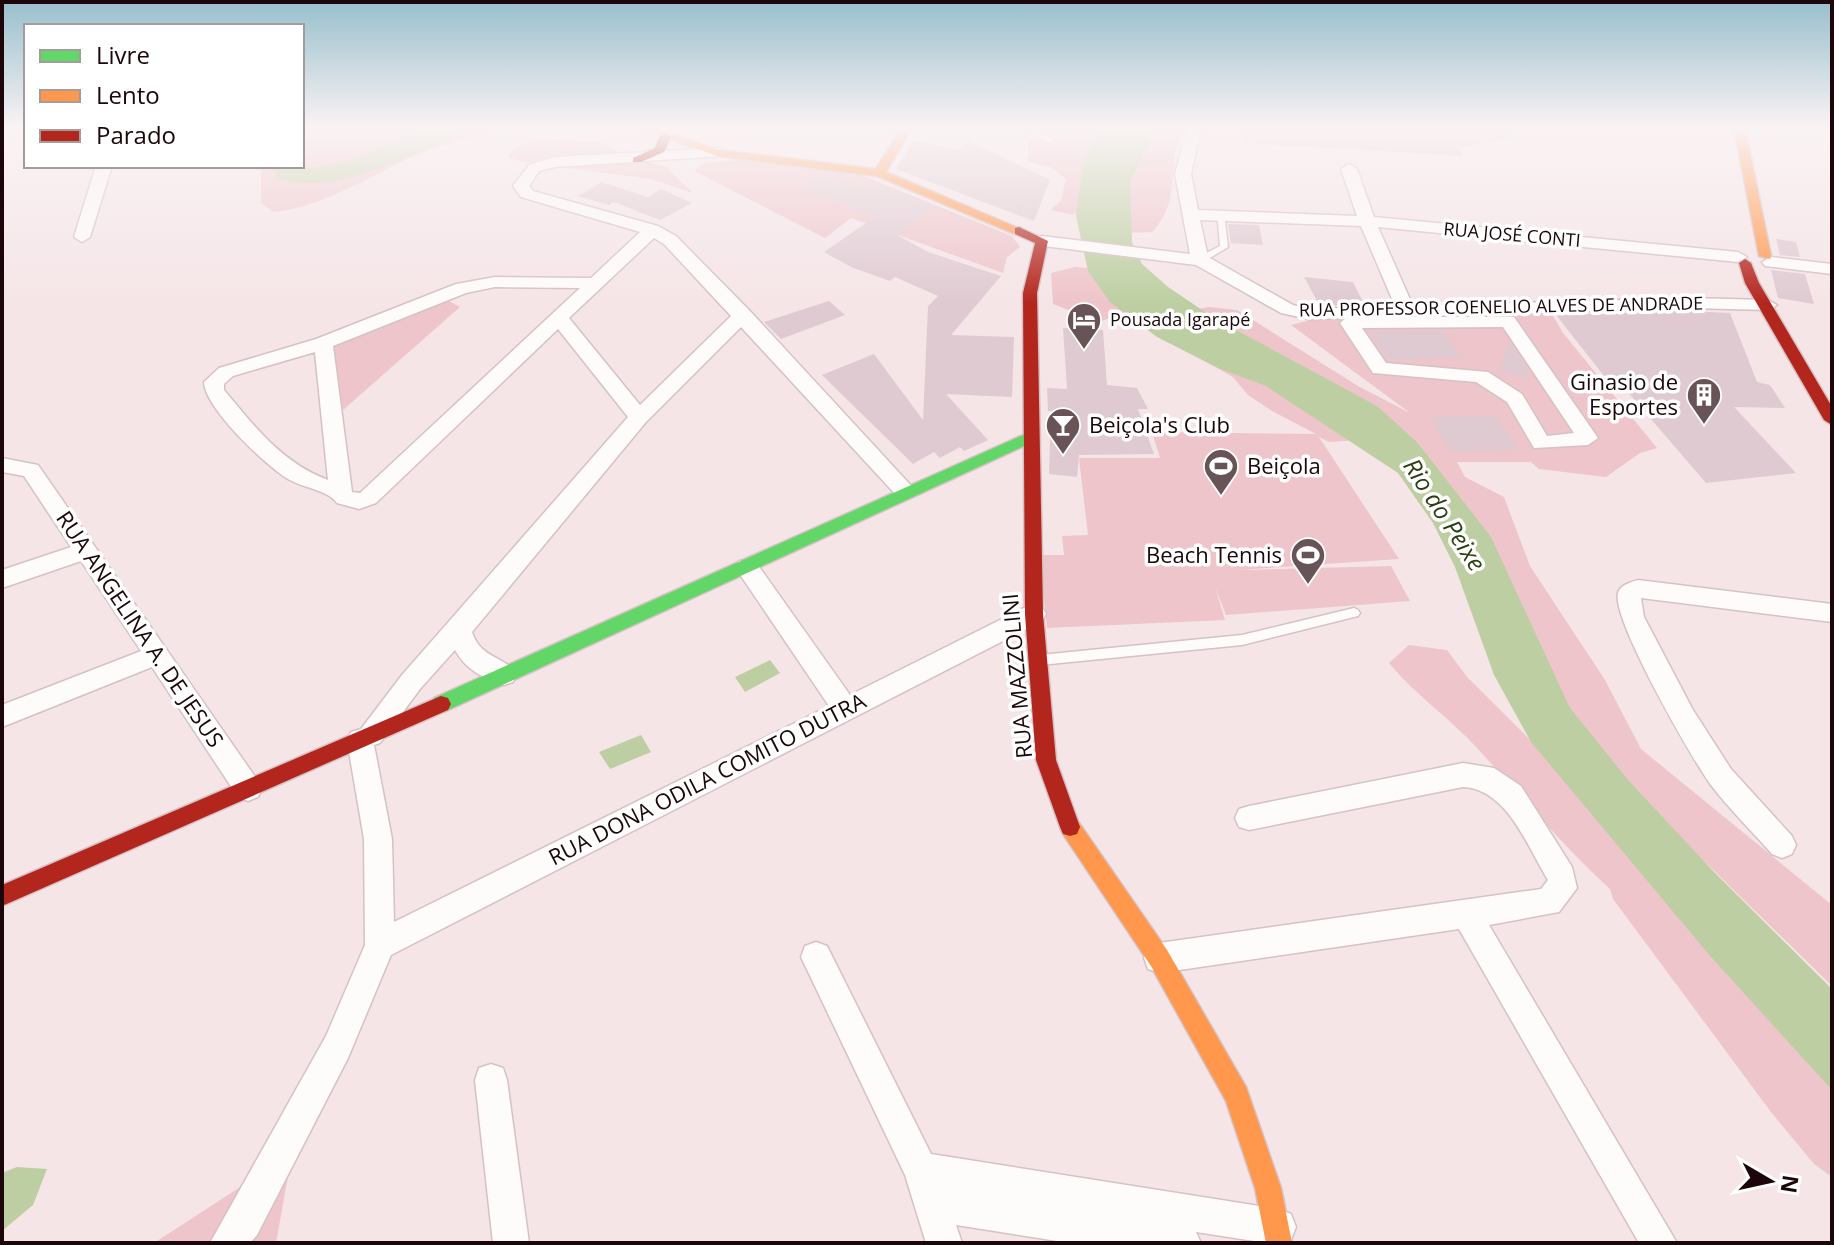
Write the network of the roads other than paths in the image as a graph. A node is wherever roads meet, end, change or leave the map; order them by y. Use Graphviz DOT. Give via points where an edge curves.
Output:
graph roads {
  1 [pos="98,186"];
  2 [pos="521,186"];
  3 [pos="910,186"];
  4 [pos="1185,186"];
  5 [pos="1355,186"];
  6 [pos="1733,186"];
  7 [pos="1752,186"];
  8 [pos="1736,206"];
  9 [pos="1220,213"];
  10 [pos="1190,215"];
  11 [pos="1367,221"];
  12 [pos="652,230"];
  13 [pos="82,237"];
  14 [pos="1042,241"];
  15 [pos="1741,252"];
  16 [pos="1200,260"];
  17 [pos="1768,262"];
  18 [pos="1832,269"];
  19 [pos="598,283"];
  20 [pos="1763,297"];
  21 [pos="1406,310"];
  22 [pos="743,314"];
  23 [pos="1504,314"];
  24 [pos="559,318"];
  25 [pos="323,343"];
  26 [pos="639,417"];
  27 [pos="1832,420"];
  28 [pos="1030,437"];
  29 [pos="2,465"];
  30 [pos="340,491"];
  31 [pos="905,491"];
  32 [pos="87,550"];
  33 [pos="747,567"];
  34 [pos="2,579"];
  35 [pos="1354,613"];
  36 [pos="1832,613"];
  37 [pos="1034,614"];
  38 [pos="459,630"];
  39 [pos="157,655"];
  40 [pos="1040,660"];
  41 [pos="504,675"];
  42 [pos="845,709"];
  43 [pos="2,716"];
  44 [pos="366,738"];
  45 [pos="248,789"];
  46 [pos="1249,818"];
  47 [pos="1782,845"];
  48 [pos="2,896"];
  49 [pos="1467,915"];
  50 [pos="380,945"];
  51 [pos="816,957"];
  52 [pos="1159,958"];
  53 [pos="491,1080"];
  54 [pos="921,1170"];
  55 [pos="934,1204"];
  56 [pos="1279,1235"];
  57 [pos="228,1243"];
  58 [pos="511,1243"];
  59 [pos="944,1243"];
  60 [pos="1183,1243"];
  61 [pos="1659,1243"];
  1 -- 13 [label="street"];
  2 -- 12 [label="street" via="527,194"];
  3 -- 14 [label="street"];
  4 -- 10 [label="street"];
  5 -- 11 [label="street"];
  6 -- 8 [label="street"];
  7 -- 17 [label="street"];
  9 -- 10 [label="street, RUA JOSÉ CONTI"];
  9 -- 11 [label="street, RUA JOSÉ CONTI"];
  9 -- 16 [label="lane" via="1224,247"];
  10 -- 16 [label="street"];
  11 -- 15 [label="street, RUA JOSÉ CONTI"];
  11 -- 21 [label="street"];
  12 -- 19 [label="street"];
  12 -- 22 [label="street" via="687,254"];
  14 -- 16 [label="street"];
  14 -- 28 [label="street, RUA MAZZOLINI" via="1030,293"];
  15 -- 17 [label="street"];
  15 -- 20 [label="street"];
  16 -- 21 [label="street, RUA PROFESSOR COENELIO ALVES DE ANDRADE" via="1298,312"];
  17 -- 18 [label="street"];
  17 -- 20 [label="street"];
  19 -- 24 [label="street"];
  19 -- 25 [label="street" via="495,282 462,288"];
  20 -- 23 [label="street, RUA PROFESSOR COENELIO ALVES DE ANDRADE"];
  20 -- 27 [label="street"];
  21 -- 23 [label="street, RUA PROFESSOR COENELIO ALVES DE ANDRADE"];
  22 -- 26 [label="street"];
  22 -- 31 [label="street"];
  23 -- 23 [label="street" via="1444,322 1349,323 1380,369 1481,376 1515,398 1541,443 1588,438"];
  24 -- 26 [label="street"];
  24 -- 30 [label="street" via="368,498 351,500"];
  25 -- 30 [label="street"];
  25 -- 30 [label="street" via="226,372 214,382 214,391 275,463 314,485"];
  26 -- 38 [label="street"];
  28 -- 31 [label="street"];
  28 -- 37 [label="street, RUA MAZZOLINI"];
  29 -- 32 [label="street, RUA ANGELINA A. DE JESUS" via="31,470"];
  31 -- 33 [label="street"];
  32 -- 34 [label="street"];
  32 -- 39 [label="street, RUA ANGELINA A. DE JESUS"];
  33 -- 41 [label="street"];
  33 -- 42 [label="street"];
  35 -- 40 [label="lane" via="1242,640"];
  36 -- 47 [label="street" via="1638,589 1629,594 1632,617 1684,718 1721,777"];
  37 -- 40 [label="street, RUA MAZZOLINI"];
  37 -- 42 [label="street, RUA DONA ODILA COMITO DUTRA"];
  38 -- 41 [label="street" via="472,658"];
  38 -- 44 [label="street"];
  39 -- 43 [label="street"];
  39 -- 45 [label="street, RUA ANGELINA A. DE JESUS"];
  40 -- 52 [label="street, RUA MAZZOLINI" via="1046,760 1070,826"];
  41 -- 44 [label="street"];
  42 -- 50 [label="street, RUA DONA ODILA COMITO DUTRA"];
  44 -- 45 [label="street"];
  44 -- 50 [label="street" via="378,839"];
  45 -- 48 [label="street"];
  46 -- 49 [label="street" via="1463,775 1484,776 1511,795 1562,877 1562,888 1549,902"];
  49 -- 52 [label="street"];
  49 -- 61 [label="street"];
  50 -- 57 [label="street" via="337,1047"];
  51 -- 54 [label="street"];
  52 -- 56 [label="street, RUA MAZZOLINI" via="1237,1096"];
  53 -- 58 [label="street"];
  54 -- 55 [label="street"];
  54 -- 56 [label="street"];
  55 -- 59 [label="street"];
  55 -- 60 [label="street"];
}
